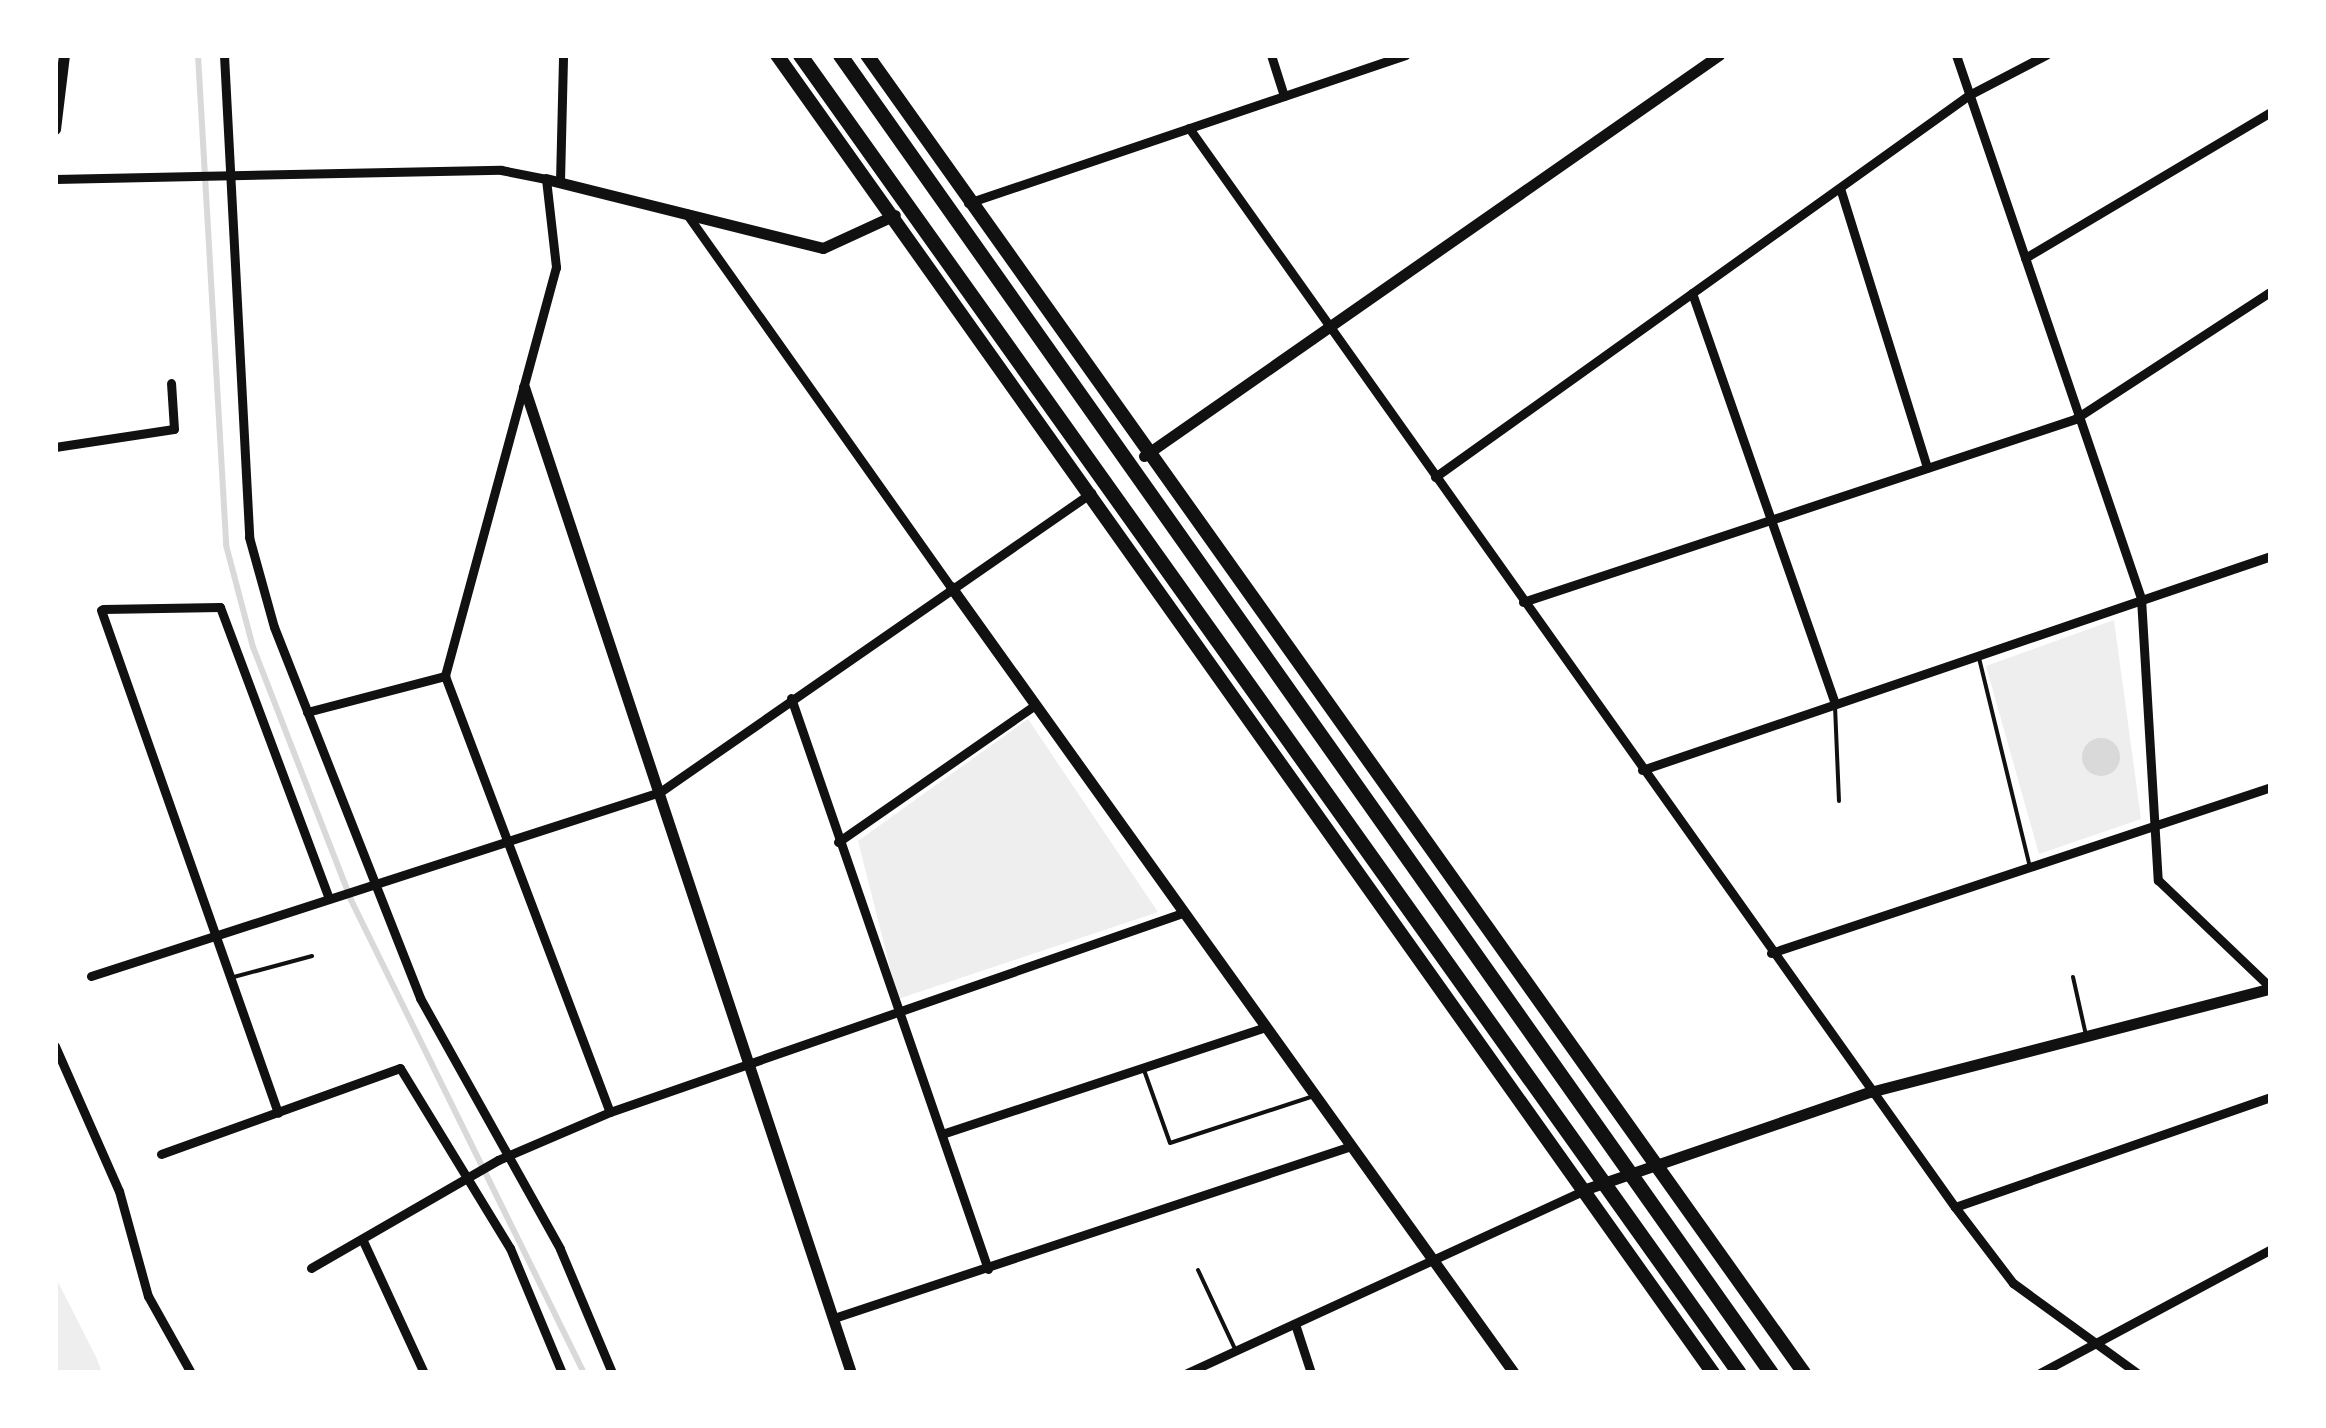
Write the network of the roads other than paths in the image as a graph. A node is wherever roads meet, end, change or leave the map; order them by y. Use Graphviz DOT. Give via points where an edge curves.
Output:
graph roads {
  1 [pos="64,55"];
  2 [pos="224,55"];
  3 [pos="564,55"];
  4 [pos="776,55"];
  5 [pos="800,55"];
  6 [pos="840,55"];
  7 [pos="867,55"];
  8 [pos="1271,55"];
  9 [pos="1406,55"];
  10 [pos="1719,55"];
  11 [pos="1956,55"];
  12 [pos="2046,55"];
  13 [pos="1969,95"];
  14 [pos="1284,96"];
  15 [pos="2271,112"];
  16 [pos="1188,128"];
  17 [pos="55,129"];
  18 [pos="55,179"];
  19 [pos="546,179"];
  20 [pos="223,182"];
  21 [pos="560,182"];
  22 [pos="1840,188"];
  23 [pos="968,204"];
  24 [pos="684,210"];
  25 [pos="896,215"];
  26 [pos="2025,258"];
  27 [pos="2271,291"];
  28 [pos="1692,293"];
  29 [pos="1331,329"];
  30 [pos="171,383"];
  31 [pos="524,388"];
  32 [pos="2075,419"];
  33 [pos="55,447"];
  34 [pos="1144,456"];
  35 [pos="1926,468"];
  36 [pos="1436,478"];
  37 [pos="1093,492"];
  38 [pos="1770,520"];
  39 [pos="2271,556"];
  40 [pos="950,586"];
  41 [pos="2141,598"];
  42 [pos="1523,602"];
  43 [pos="1978,654"];
  44 [pos="445,676"];
  45 [pos="791,698"];
  46 [pos="1835,704"];
  47 [pos="1034,706"];
  48 [pos="307,712"];
  49 [pos="1642,770"];
  50 [pos="2271,787"];
  51 [pos="660,792"];
  52 [pos="1840,801"];
  53 [pos="2155,826"];
  54 [pos="508,840"];
  55 [pos="838,842"];
  56 [pos="2030,867"];
  57 [pos="373,884"];
  58 [pos="332,897"];
  59 [pos="1180,914"];
  60 [pos="212,936"];
  61 [pos="1770,952"];
  62 [pos="312,956"];
  63 [pos="91,976"];
  64 [pos="2073,976"];
  65 [pos="228,979"];
  66 [pos="2271,988"];
  67 [pos="895,1014"];
  68 [pos="1266,1027"];
  69 [pos="2086,1036"];
  70 [pos="55,1046"];
  71 [pos="746,1060"];
  72 [pos="1143,1068"];
  73 [pos="1870,1092"];
  74 [pos="1316,1096"];
  75 [pos="2271,1096"];
  76 [pos="610,1112"];
  77 [pos="278,1113"];
  78 [pos="942,1134"];
  79 [pos="1351,1146"];
  80 [pos="161,1154"];
  81 [pos="504,1158"];
  82 [pos="1649,1164"];
  83 [pos="470,1177"];
  84 [pos="1586,1189"];
  85 [pos="1955,1207"];
  86 [pos="364,1244"];
  87 [pos="2271,1250"];
  88 [pos="1434,1261"];
  89 [pos="311,1268"];
  90 [pos="988,1269"];
  91 [pos="1198,1270"];
  92 [pos="834,1318"];
  93 [pos="1295,1324"];
  94 [pos="2094,1344"];
  95 [pos="1236,1351"];
  96 [pos="2046,1372"];
  97 [pos="192,1373"];
  98 [pos="424,1373"];
  99 [pos="562,1373"];
  100 [pos="612,1373"];
  101 [pos="851,1373"];
  102 [pos="1187,1373"];
  103 [pos="1311,1373"];
  104 [pos="1514,1373"];
  105 [pos="1713,1373"];
  106 [pos="1739,1373"];
  107 [pos="1771,1373"];
  108 [pos="1804,1373"];
  109 [pos="2137,1373"];
  1 -- 17 [label="street"];
  2 -- 20 [label="street"];
  3 -- 21 [label="street"];
  4 -- 25 [label="highway"];
  5 -- 106 [label="highway"];
  6 -- 107 [label="highway"];
  7 -- 23 [label="highway"];
  8 -- 14 [label="street"];
  9 -- 14 [label="street"];
  10 -- 29 [label="street"];
  11 -- 13 [label="street"];
  12 -- 13 [label="street"];
  13 -- 22 [label="street"];
  13 -- 26 [label="street"];
  14 -- 16 [label="street"];
  15 -- 26 [label="street"];
  16 -- 23 [label="street"];
  16 -- 29 [label="street"];
  18 -- 20 [label="street"];
  19 -- 20 [label="street" via="502,170"];
  19 -- 21 [label="street"];
  19 -- 31 [label="street" via="556,267"];
  20 -- 48 [label="street" via="249,537"];
  21 -- 24 [label="street"];
  22 -- 28 [label="street"];
  22 -- 35 [label="street"];
  23 -- 34 [label="highway"];
  24 -- 25 [label="street" via="823,248"];
  24 -- 40 [label="street"];
  25 -- 37 [label="highway"];
  26 -- 32 [label="street"];
  27 -- 32 [label="street"];
  28 -- 36 [label="street"];
  28 -- 38 [label="street"];
  29 -- 34 [label="street"];
  29 -- 36 [label="street"];
  30 -- 33 [label="street" via="174,429"];
  31 -- 44 [label="street"];
  31 -- 51 [label="street"];
  32 -- 35 [label="street"];
  32 -- 41 [label="street"];
  34 -- 82 [label="highway"];
  35 -- 38 [label="street"];
  36 -- 42 [label="street"];
  37 -- 40 [label="street"];
  37 -- 84 [label="highway"];
  38 -- 42 [label="street"];
  38 -- 46 [label="street"];
  39 -- 41 [label="street"];
  40 -- 45 [label="street"];
  40 -- 47 [label="street"];
  41 -- 43 [label="street"];
  41 -- 53 [label="street"];
  42 -- 49 [label="street"];
  43 -- 46 [label="street"];
  43 -- 56 [label="lane"];
  44 -- 48 [label="street"];
  44 -- 54 [label="street"];
  45 -- 51 [label="street"];
  45 -- 55 [label="street"];
  46 -- 49 [label="street"];
  46 -- 52 [label="lane"];
  47 -- 55 [label="street"];
  47 -- 59 [label="street"];
  48 -- 57 [label="street"];
  49 -- 61 [label="street"];
  50 -- 53 [label="street"];
  51 -- 54 [label="street"];
  51 -- 71 [label="street"];
  53 -- 56 [label="street"];
  53 -- 66 [label="street" via="2158,880"];
  54 -- 57 [label="street"];
  54 -- 76 [label="street"];
  55 -- 67 [label="street"];
  56 -- 61 [label="street"];
  57 -- 58 [label="street"];
  57 -- 81 [label="street" via="420,998"];
  58 -- 60 [label="street"];
  58 -- 60 [label="street" via="220,608 102,610"];
  59 -- 67 [label="street"];
  59 -- 68 [label="street"];
  60 -- 63 [label="street"];
  60 -- 65 [label="street"];
  61 -- 73 [label="street"];
  62 -- 65 [label="lane"];
  64 -- 69 [label="lane"];
  65 -- 77 [label="street"];
  66 -- 69 [label="street"];
  67 -- 71 [label="street"];
  67 -- 78 [label="street"];
  68 -- 72 [label="street"];
  68 -- 74 [label="street"];
  69 -- 73 [label="street"];
  70 -- 97 [label="street" via="119,1191 148,1296"];
  71 -- 76 [label="street"];
  71 -- 92 [label="street"];
  72 -- 74 [label="lane" via="1170,1143"];
  72 -- 78 [label="street"];
  73 -- 82 [label="street"];
  73 -- 85 [label="street"];
  74 -- 79 [label="street"];
  75 -- 85 [label="street"];
  76 -- 81 [label="street"];
  77 -- 80 [label="street"];
  77 -- 83 [label="street" via="400,1068"];
  78 -- 90 [label="street"];
  79 -- 88 [label="street"];
  79 -- 90 [label="street"];
  81 -- 83 [label="street"];
  81 -- 100 [label="street"];
  82 -- 84 [label="street"];
  82 -- 108 [label="highway"];
  83 -- 86 [label="street"];
  83 -- 99 [label="street" via="510,1248"];
  84 -- 88 [label="street"];
  84 -- 105 [label="highway"];
  85 -- 94 [label="street" via="2013,1283"];
  86 -- 89 [label="street"];
  86 -- 98 [label="street"];
  87 -- 94 [label="street"];
  88 -- 93 [label="street"];
  88 -- 104 [label="street"];
  90 -- 92 [label="street"];
  91 -- 95 [label="lane"];
  92 -- 101 [label="street"];
  93 -- 95 [label="street"];
  93 -- 103 [label="street"];
  94 -- 96 [label="street"];
  94 -- 109 [label="street"];
  95 -- 102 [label="street"];
}
